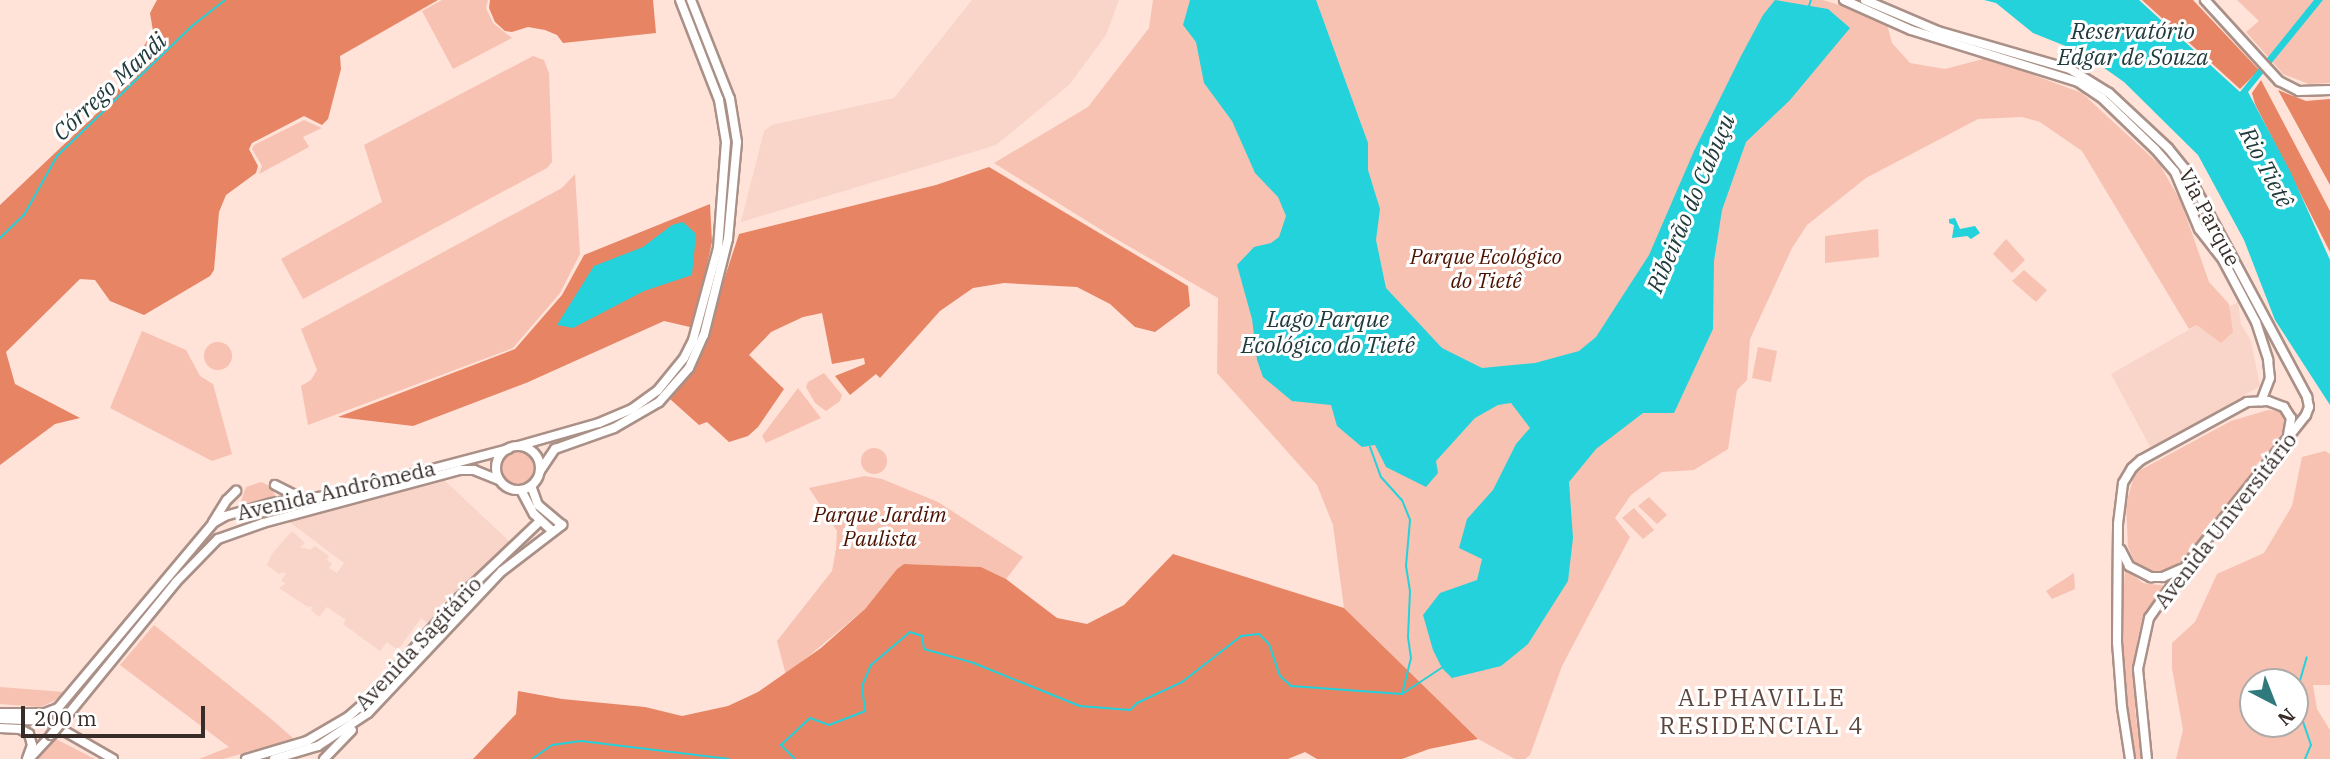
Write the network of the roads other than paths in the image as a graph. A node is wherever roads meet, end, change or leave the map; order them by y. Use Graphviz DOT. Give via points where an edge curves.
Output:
graph roads {
  1 [pos="680,0"];
  2 [pos="691,0"];
  3 [pos="1844,0"];
  4 [pos="1865,0"];
  5 [pos="2205,0"];
  6 [pos="2330,90"];
  7 [pos="2215,224"];
  8 [pos="2199,229"];
  9 [pos="2261,401"];
  10 [pos="2309,407"];
  11 [pos="2285,442"];
  12 [pos="518,446"];
  13 [pos="508,449"];
  14 [pos="540,471"];
  15 [pos="499,480"];
  16 [pos="275,485"];
  17 [pos="531,486"];
  18 [pos="521,490"];
  19 [pos="236,491"];
  20 [pos="304,500"];
  21 [pos="540,521"];
  22 [pos="213,523"];
  23 [pos="552,531"];
  24 [pos="2119,544"];
  25 [pos="2185,566"];
  26 [pos="150,598"];
  27 [pos="157,607"];
  28 [pos="141,610"];
  29 [pos="147,619"];
  30 [pos="96,664"];
  31 [pos="99,676"];
  32 [pos="374,699"];
  33 [pos="0,713"];
  34 [pos="368,713"];
  35 [pos="0,719"];
  36 [pos="0,728"];
  37 [pos="339,744"];
  38 [pos="317,746"];
  39 [pos="28,759"];
  40 [pos="113,759"];
  41 [pos="246,759"];
  42 [pos="274,759"];
  43 [pos="324,759"];
  44 [pos="2130,759"];
  45 [pos="2147,759"];
  1 -- 12 [label="main road" via="719,100 726,142 718,248 693,340 673,373 641,404 611,419"];
  2 -- 14 [label="main road" via="730,99 737,142 728,239 704,335 689,368 659,402 614,428 562,446"];
  3 -- 8 [label="main road, Via Parque" via="1911,30 2065,76 2089,88 2168,161"];
  4 -- 7 [label="main road, Via Parque" via="1938,31 2070,69 2092,80 2176,157"];
  5 -- 6 [label="main road" via="2279,81 2299,91"];
  7 -- 8 [label="main road"];
  7 -- 10 [label="main road, Via Parque"];
  8 -- 9 [label="main road, Via Parque" via="2237,283 2262,335 2270,378"];
  9 -- 11 [label="main road" via="2279,404 2289,414"];
  9 -- 24 [label="main road, Avenida Universitário" via="2247,402 2132,468 2121,491"];
  10 -- 11 [label="main road, Avenida Universitário"];
  11 -- 25 [label="main road, Avenida Universitário"];
  12 -- 13 [label="main road"];
  12 -- 14 [label="main road" via="537,456"];
  13 -- 15 [label="main road" via="497,461"];
  13 -- 20 [label="main road, Avenida Andrômeda"];
  14 -- 17 [label="main road"];
  15 -- 18 [label="main road"];
  15 -- 27 [label="main road, Avenida Andrômeda" via="460,470 225,536 212,544"];
  16 -- 20 [label="main road"];
  17 -- 18 [label="main road"];
  17 -- 23 [label="main road, Avenida Sagitário" via="538,505 562,525"];
  18 -- 21 [label="main road"];
  19 -- 22 [label="main road"];
  20 -- 22 [label="main road, Avenida Andrômeda" via="247,509"];
  21 -- 23 [label="main road"];
  21 -- 32 [label="main road, Avenida Sagitário" via="458,599"];
  22 -- 26 [label="main road, Avenida Andrômeda"];
  23 -- 32 [label="main road, Avenida Sagitário" via="502,570"];
  24 -- 25 [label="main road" via="2129,566 2139,573 2164,577"];
  24 -- 44 [label="main road, Avenida Universitário" via="2119,681"];
  25 -- 45 [label="main road, Avenida Universitário" via="2149,618 2142,640 2138,685"];
  26 -- 27 [label="main road"];
  26 -- 28 [label="main road, Avenida Andrômeda"];
  27 -- 29 [label="main road, Avenida Andrômeda"];
  28 -- 29 [label="main road"];
  28 -- 30 [label="main road, Avenida Andrômeda"];
  29 -- 31 [label="main road, Avenida Andrômeda"];
  30 -- 31 [label="main road"];
  30 -- 33 [label="main road, Avenida Andrômeda" via="51,712"];
  31 -- 39 [label="main road, Avenida Andrômeda, bridge"];
  32 -- 34 [label="main road, Avenida Sagitário"];
  32 -- 41 [label="main road, Avenida Sagitário" via="327,732"];
  34 -- 37 [label="main road"];
  34 -- 38 [label="main road, Avenida Sagitário"];
  35 -- 40 [label="main road" via="47,721"];
  36 -- 39 [label="main road" via="29,734 33,745"];
  37 -- 38 [label="main road"];
  37 -- 43 [label="main road"];
  38 -- 42 [label="main road, Avenida Sagitário"];
}
